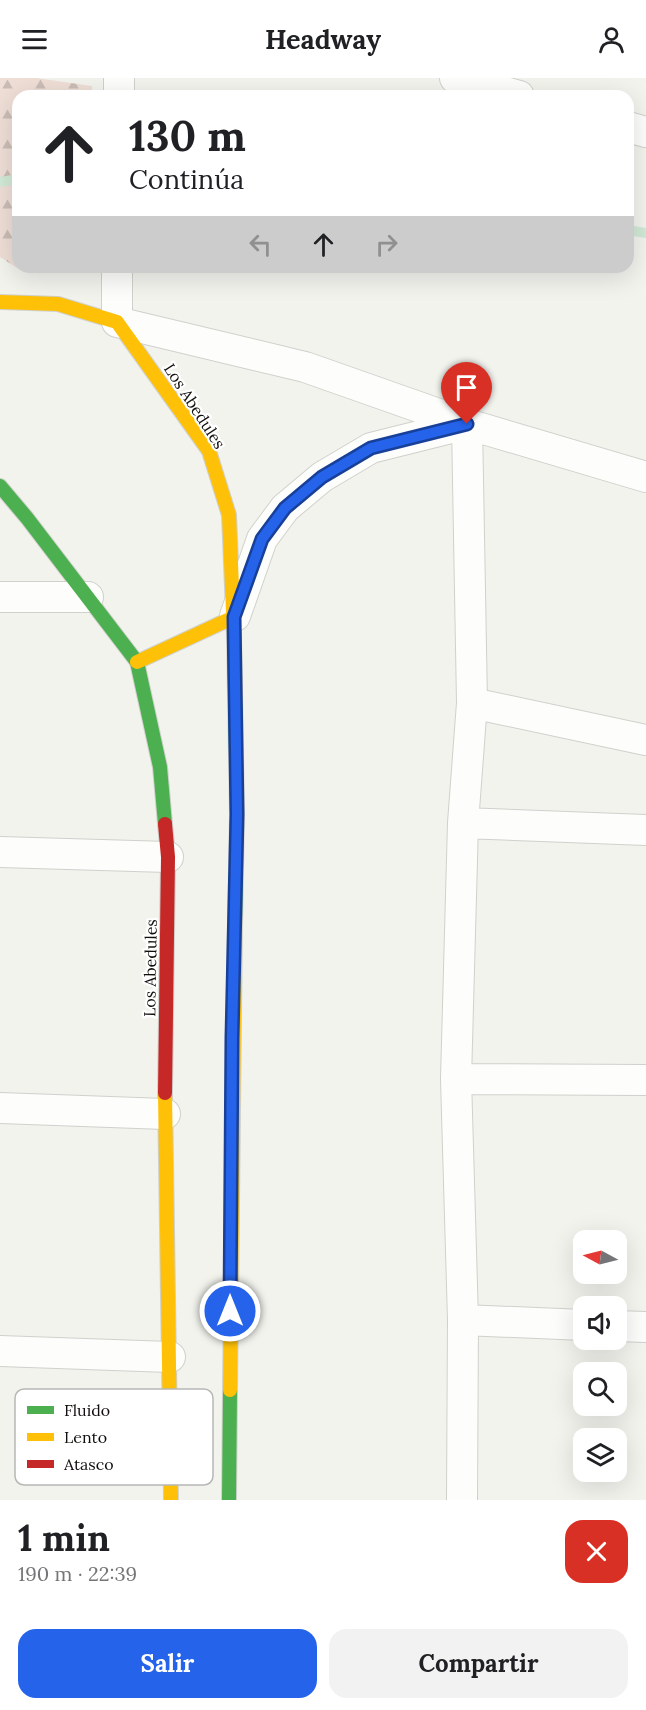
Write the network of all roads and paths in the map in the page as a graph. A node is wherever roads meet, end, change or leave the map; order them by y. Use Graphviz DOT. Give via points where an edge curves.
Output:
graph roads {
  1 [pos="455,78"];
  2 [pos="498,90"];
  3 [pos="117,273"];
  4 [pos="1,303"];
  5 [pos="117,322"];
  6 [pos="467,424"];
  7 [pos="646,477"];
  8 [pos="0,486"];
  9 [pos="0,597"];
  10 [pos="88,597"];
  11 [pos="234,617"];
  12 [pos="137,662"];
  13 [pos="472,704"];
  14 [pos="646,740"];
  15 [pos="463,823"];
  16 [pos="646,830"];
  17 [pos="0,852"];
  18 [pos="168,857"];
  19 [pos="456,1079"];
  20 [pos="646,1080"];
  21 [pos="0,1108"];
  22 [pos="165,1113"];
  23 [pos="463,1320"];
  24 [pos="573,1325"];
  25 [pos="627,1326"];
  26 [pos="646,1327"];
  27 [pos="0,1351"];
  28 [pos="170,1357"];
  29 [pos="170,1389"];
  30 [pos="171,1485"];
  31 [pos="171,1500"];
  32 [pos="229,1500"];
  33 [pos="462,1500"];
  1 -- 2 [label="street"];
  3 -- 5 [label="street"];
  4 -- 5 [label="street" via="58,304"];
  5 -- 6 [label="street" via="305,366"];
  5 -- 11 [label="street, Los Abedules" via="209,451 229,515"];
  6 -- 7 [label="street"];
  6 -- 11 [label="street" via="371,448 322,477 294,500 262,539"];
  6 -- 13 [label="street"];
  8 -- 10 [label="street, Los Abedules"];
  9 -- 10 [label="street"];
  10 -- 12 [label="street, Los Abedules"];
  11 -- 12 [label="street"];
  11 -- 32 [label="street, Los Abedules" via="237,814"];
  12 -- 18 [label="street, Los Abedules" via="160,767"];
  13 -- 14 [label="street"];
  13 -- 15 [label="street"];
  15 -- 16 [label="street"];
  15 -- 19 [label="street"];
  17 -- 18 [label="street"];
  18 -- 22 [label="street, Los Abedules"];
  19 -- 20 [label="street"];
  19 -- 23 [label="street"];
  21 -- 22 [label="street"];
  22 -- 28 [label="street, Los Abedules"];
  23 -- 24 [label="street"];
  23 -- 33 [label="street"];
  25 -- 26 [label="street"];
  27 -- 28 [label="street"];
  28 -- 29 [label="street, Los Abedules"];
  30 -- 31 [label="street, Los Abedules"];
}
